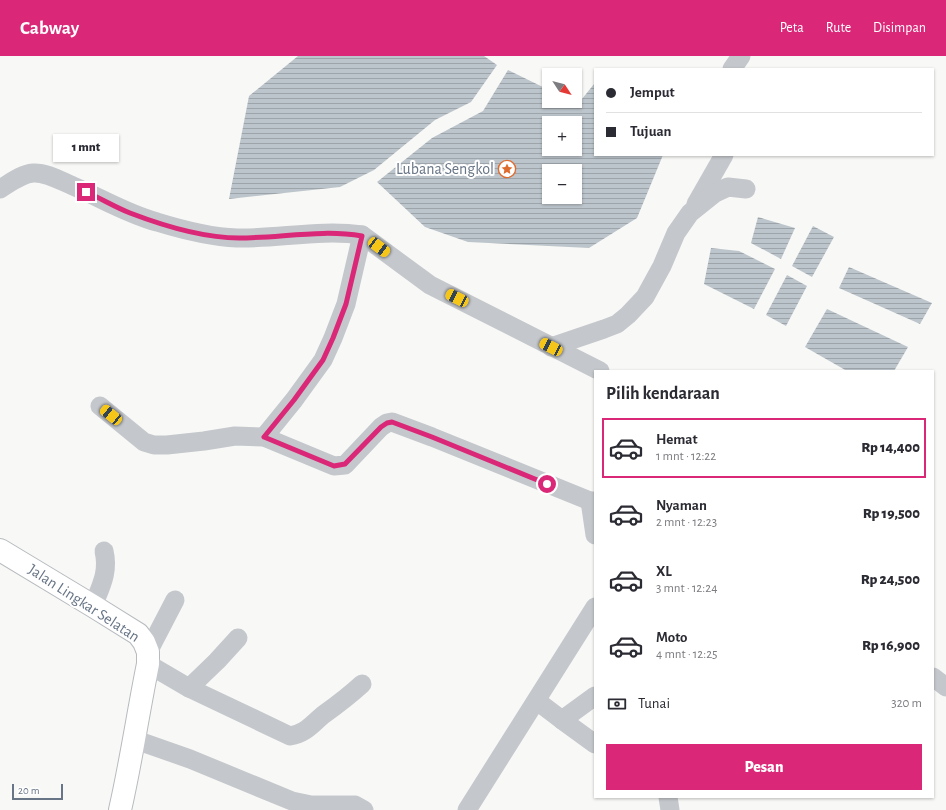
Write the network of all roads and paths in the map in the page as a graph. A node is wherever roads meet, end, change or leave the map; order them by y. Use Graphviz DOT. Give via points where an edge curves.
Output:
graph roads {
  1 [pos="741,56"];
  2 [pos="733,68"];
  3 [pos="723,156"];
  4 [pos="0,189"];
  5 [pos="746,189"];
  6 [pos="690,213"];
  7 [pos="362,236"];
  8 [pos="551,347"];
  9 [pos="598,370"];
  10 [pos="100,406"];
  11 [pos="264,437"];
  12 [pos="592,501"];
  13 [pos="594,523"];
  14 [pos="0,550"];
  15 [pos="104,550"];
  16 [pos="175,600"];
  17 [pos="93,606"];
  18 [pos="594,609"];
  19 [pos="238,638"];
  20 [pos="148,658"];
  21 [pos="934,678"];
  22 [pos="362,684"];
  23 [pos="946,687"];
  24 [pos="189,688"];
  25 [pos="594,697"];
  26 [pos="536,701"];
  27 [pos="562,720"];
  28 [pos="133,738"];
  29 [pos="594,743"];
  30 [pos="668,798"];
  31 [pos="120,810"];
  32 [pos="364,810"];
  33 [pos="466,810"];
  34 [pos="670,810"];
  1 -- 2 [label="street"];
  3 -- 6 [label="street"];
  4 -- 7 [label="street" via="26,175 38,173 128,212 192,233 238,238 318,234"];
  5 -- 6 [label="street" via="728,187 714,193"];
  6 -- 8 [label="street" via="676,233 645,297 628,315 604,330"];
  7 -- 8 [label="street" via="430,285"];
  7 -- 11 [label="street" via="346,304 323,360"];
  8 -- 9 [label="street"];
  10 -- 11 [label="street" via="144,442 154,445 235,436"];
  11 -- 12 [label="street" via="334,466 345,464 381,427 392,422"];
  12 -- 13 [label="street"];
  14 -- 17 [label="main road, Jalan Lingkar Selatan"];
  15 -- 17 [label="street" via="106,571"];
  16 -- 20 [label="street"];
  17 -- 20 [label="main road, Jalan Lingkar Selatan" via="138,634 144,642"];
  18 -- 26 [label="street"];
  19 -- 24 [label="street"];
  20 -- 24 [label="street"];
  20 -- 28 [label="main road, Jalan Lingkar Selatan"];
  21 -- 23 [label="street"];
  22 -- 24 [label="street" via="308,729 290,736"];
  25 -- 27 [label="street"];
  26 -- 27 [label="street"];
  26 -- 33 [label="street"];
  27 -- 29 [label="street"];
  28 -- 31 [label="main road, Jalan Lingkar Selatan"];
  28 -- 32 [label="street" via="292,801 311,805 355,805"];
  30 -- 34 [label="street"];
}
